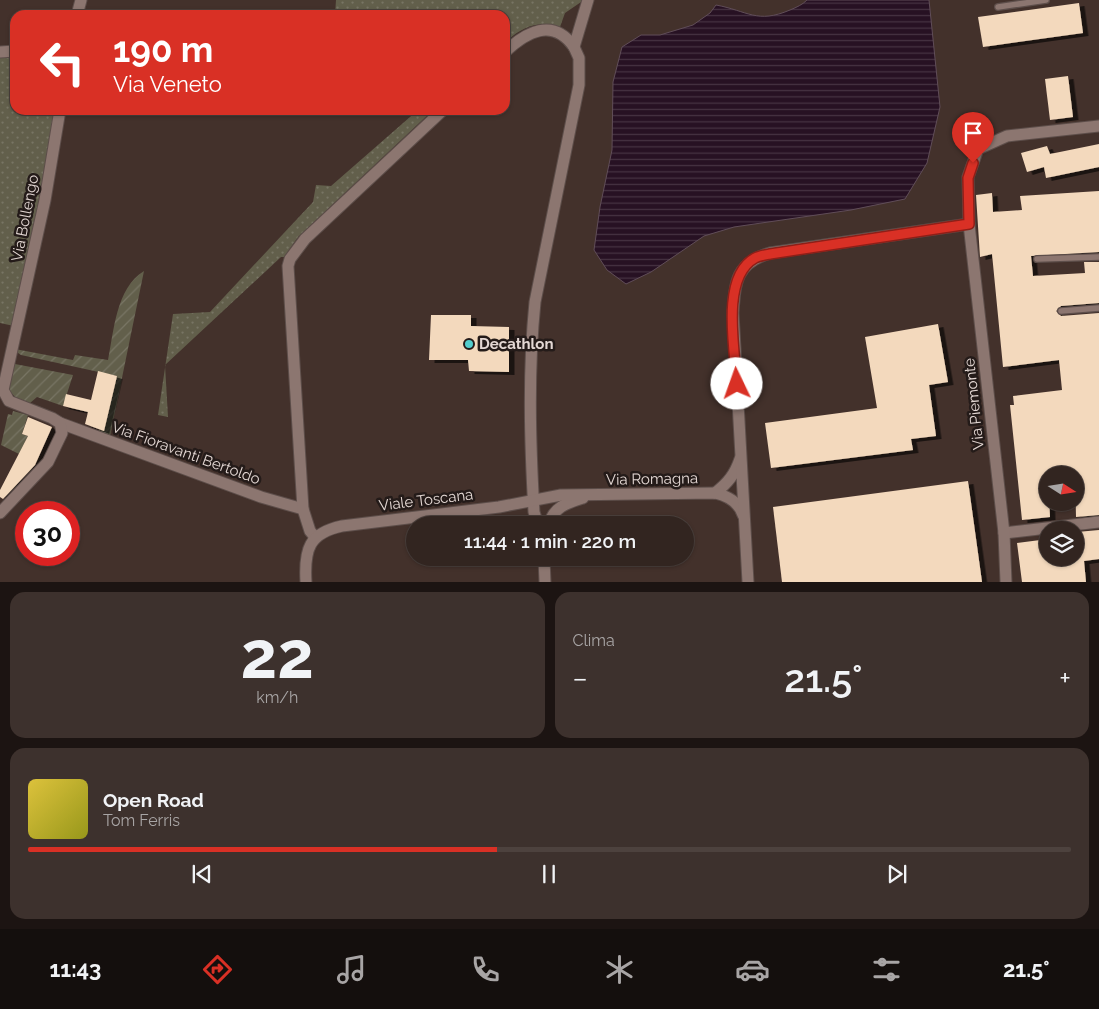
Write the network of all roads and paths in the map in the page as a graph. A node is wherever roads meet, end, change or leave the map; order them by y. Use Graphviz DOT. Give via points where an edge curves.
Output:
graph roads {
  1 [pos="588,0"];
  2 [pos="1046,0"];
  3 [pos="998,7"];
  4 [pos="510,47"];
  5 [pos="574,47"];
  6 [pos="59,115"];
  7 [pos="438,115"];
  8 [pos="1099,126"];
  9 [pos="969,224"];
  10 [pos="1099,257"];
  11 [pos="1037,259"];
  12 [pos="1099,308"];
  13 [pos="1061,311"];
  14 [pos="56,420"];
  15 [pos="742,455"];
  16 [pos="715,493"];
  17 [pos="589,496"];
  18 [pos="534,499"];
  19 [pos="302,509"];
  20 [pos="0,513"];
  21 [pos="537,516"];
  22 [pos="552,516"];
  23 [pos="744,521"];
  24 [pos="1099,522"];
  25 [pos="1004,533"];
  26 [pos="315,537"];
  27 [pos="544,566"];
  28 [pos="306,582"];
  29 [pos="545,582"];
  30 [pos="748,582"];
  31 [pos="1006,582"];
  1 -- 5 [label="street"];
  2 -- 3 [label="lane"];
  4 -- 5 [label="street" via="533,32 548,30 564,36"];
  5 -- 18 [label="street" via="579,58 579,85 535,302 530,421"];
  6 -- 14 [label="street, Via Bollengo" via="45,200 3,390 8,401"];
  7 -- 19 [label="street" via="305,239 290,259"];
  8 -- 9 [label="street, Via Piemonte" via="1007,136 978,148 968,178"];
  9 -- 15 [label="street" via="770,254 754,258 742,269 734,285 733,313"];
  9 -- 25 [label="street, Via Piemonte"];
  10 -- 11 [label="lane"];
  12 -- 13 [label="lane"];
  14 -- 19 [label="street, Via Fioravanti Bertoldo" via="261,497"];
  14 -- 20 [label="street" via="62,433 48,462"];
  15 -- 16 [label="street" via="731,478"];
  15 -- 23 [label="street"];
  16 -- 17 [label="street, Via Romagna"];
  16 -- 23 [label="street" via="733,500 741,509"];
  17 -- 18 [label="street, Viale Toscana" via="560,495"];
  17 -- 22 [label="street" via="559,507"];
  18 -- 21 [label="street"];
  18 -- 26 [label="street, Viale Toscana" via="499,507 342,526"];
  19 -- 26 [label="street"];
  23 -- 30 [label="street"];
  24 -- 25 [label="street"];
  25 -- 31 [label="street, Via Piemonte"];
  26 -- 28 [label="street" via="307,551"];
  27 -- 29 [label="street"];
}
